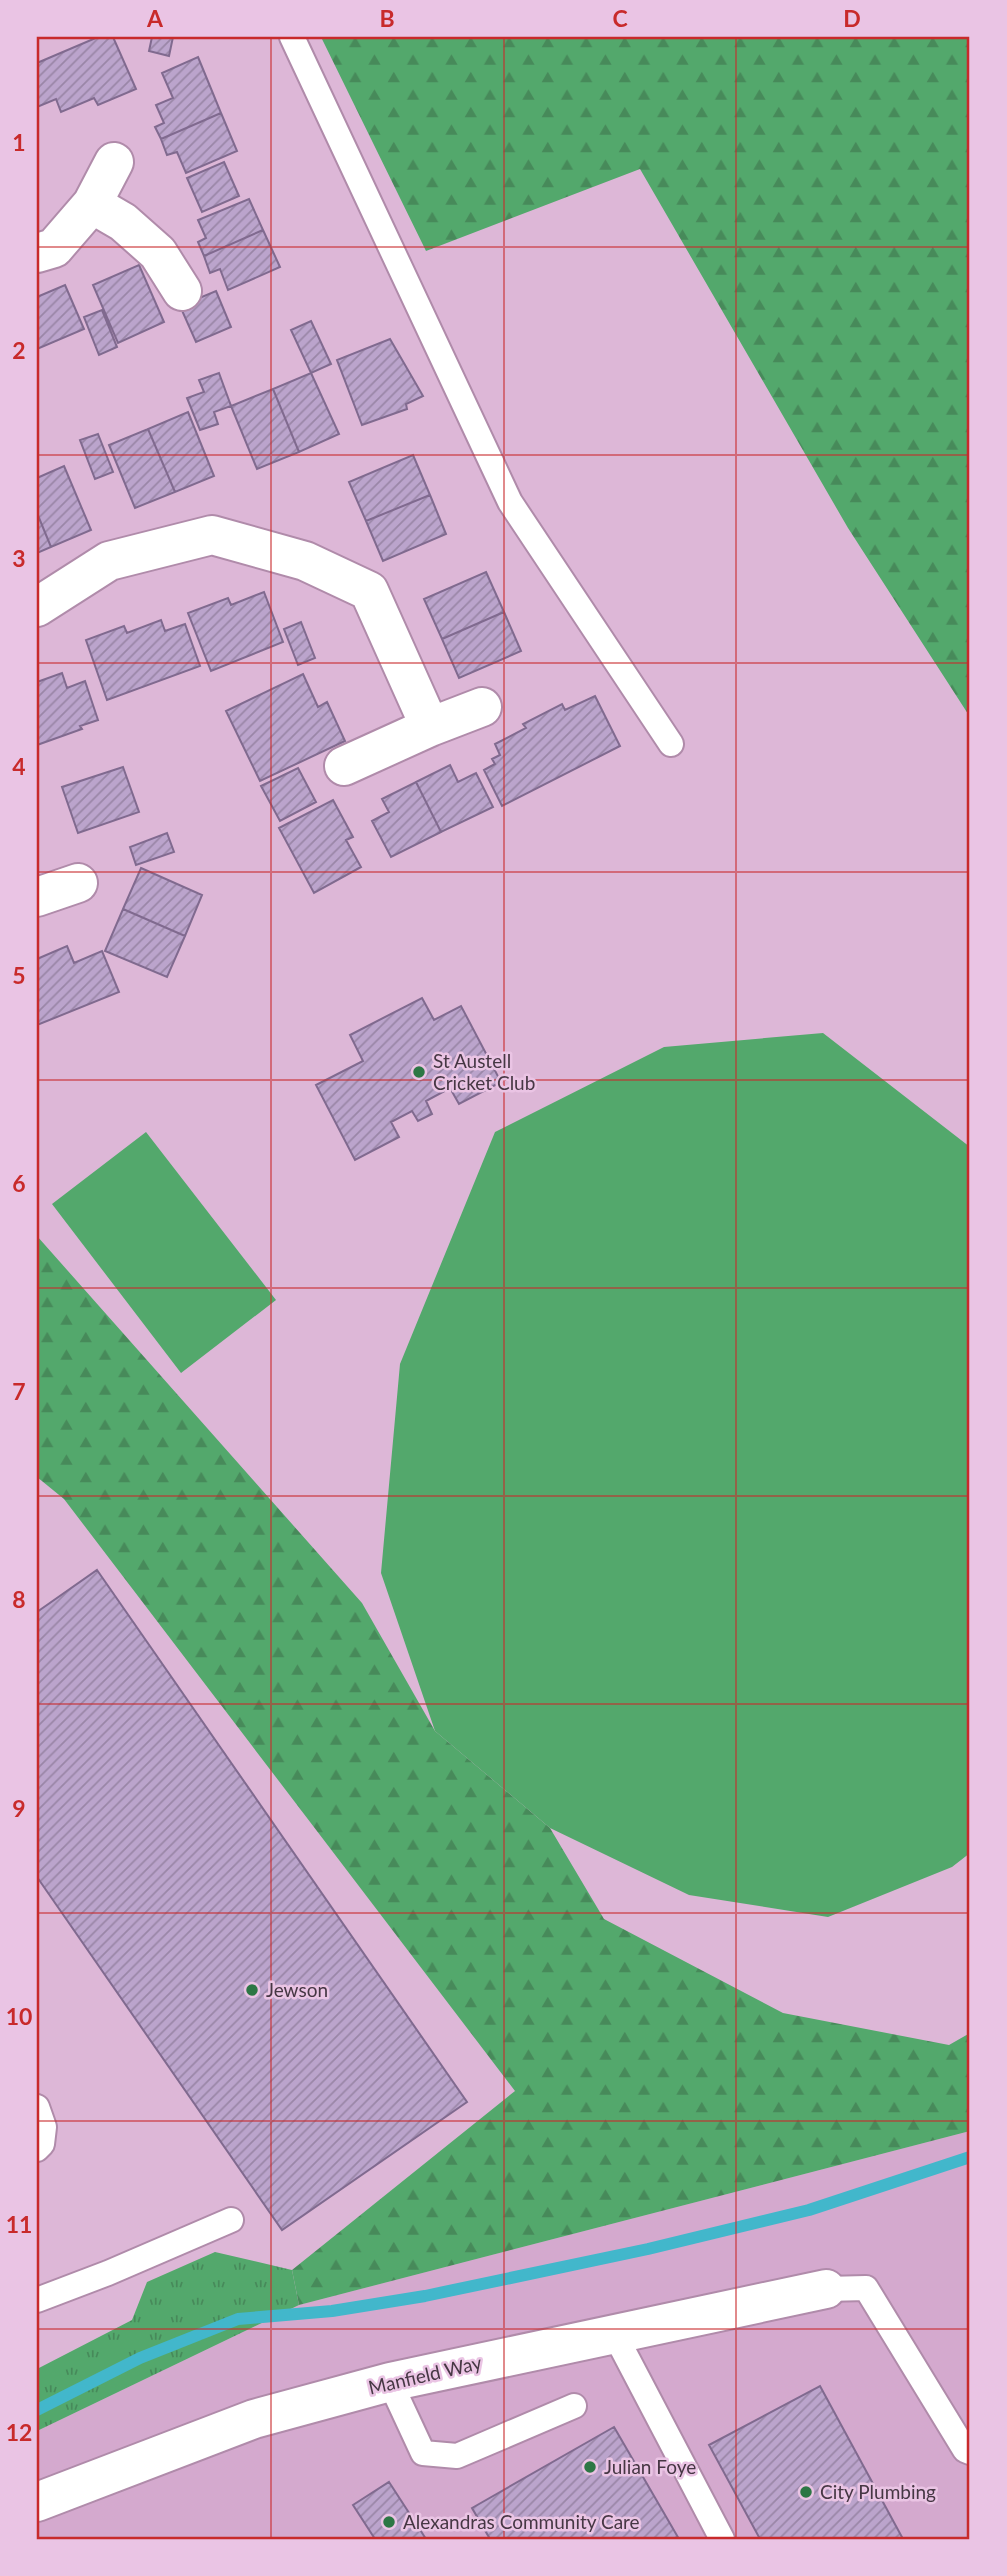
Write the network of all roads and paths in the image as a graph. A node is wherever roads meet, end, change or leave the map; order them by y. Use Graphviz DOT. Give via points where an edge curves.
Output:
graph roads {
  1 [pos="292,37"];
  2 [pos="114,162"];
  3 [pos="92,204"];
  4 [pos="37,253"];
  5 [pos="182,291"];
  6 [pos="37,607"];
  7 [pos="482,707"];
  8 [pos="430,727"];
  9 [pos="671,744"];
  10 [pos="344,766"];
  11 [pos="78,883"];
  12 [pos="37,897"];
  13 [pos="37,2107"];
  14 [pos="37,2149"];
  15 [pos="231,2220"];
  16 [pos="826,2289"];
  17 [pos="37,2300"];
  18 [pos="614,2333"];
  19 [pos="390,2382"];
  20 [pos="574,2406"];
  21 [pos="970,2452"];
  22 [pos="37,2502"];
  23 [pos="722,2539"];
  1 -- 9 [label="lane" via="510,502"];
  2 -- 3 [label="street"];
  3 -- 4 [label="street" via="54,248"];
  3 -- 5 [label="street" via="158,253"];
  6 -- 8 [label="street" via="109,561 212,535 305,561 369,591"];
  7 -- 8 [label="street"];
  8 -- 10 [label="street"];
  11 -- 12 [label="street"];
  13 -- 14 [label="lane" via="44,2127"];
  15 -- 17 [label="lane"];
  16 -- 18 [label="street, Manfield Way"];
  16 -- 21 [label="lane" via="866,2288"];
  18 -- 19 [label="street, Manfield Way"];
  18 -- 23 [label="lane"];
  19 -- 20 [label="lane" via="423,2453 457,2456"];
  19 -- 22 [label="street, Manfield Way" via="254,2419"];
}
